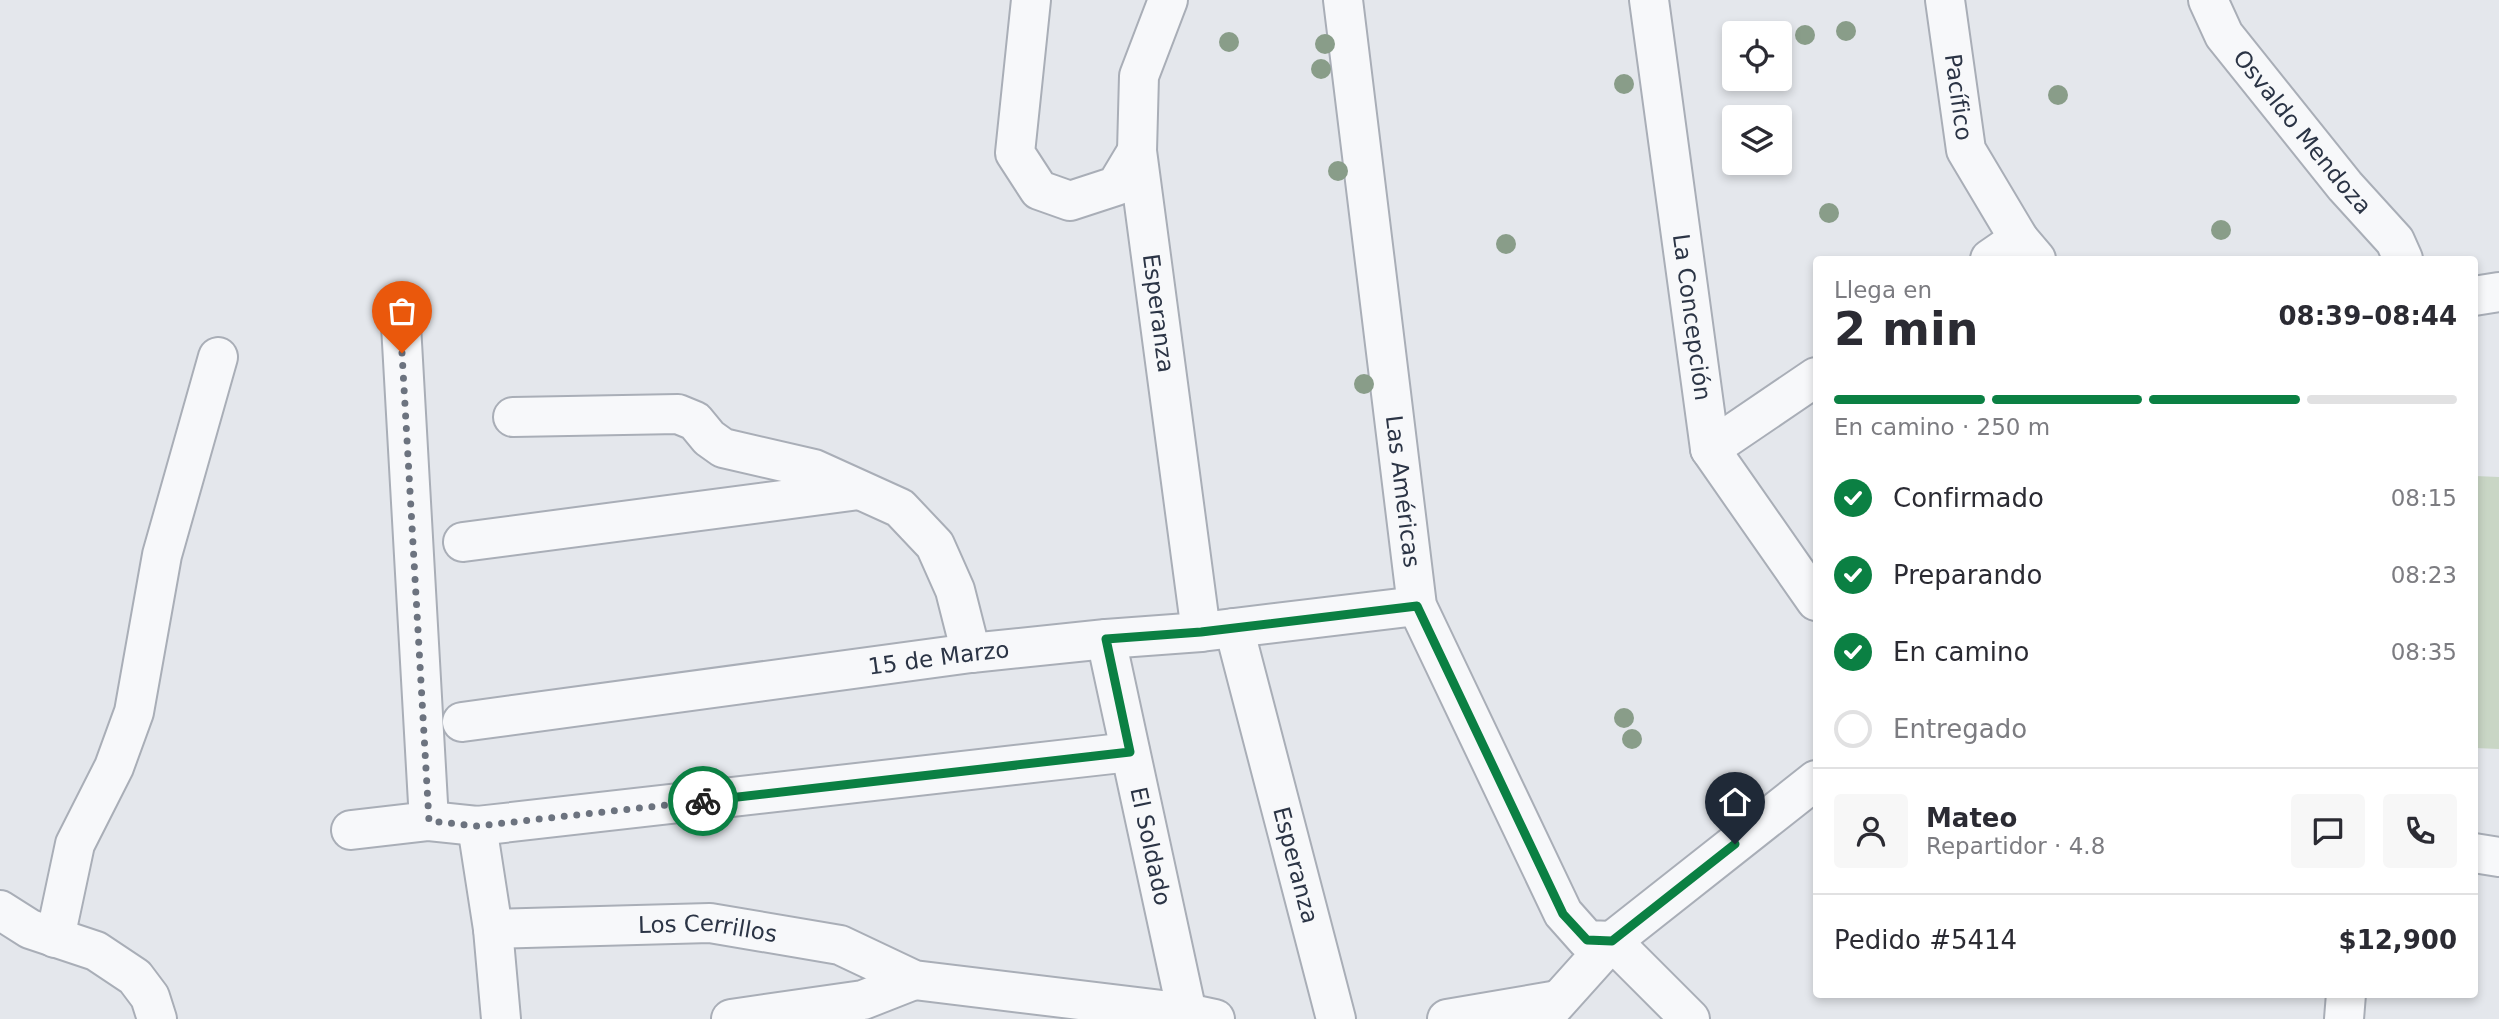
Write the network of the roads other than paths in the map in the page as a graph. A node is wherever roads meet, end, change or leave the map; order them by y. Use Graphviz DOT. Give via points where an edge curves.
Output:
graph roads {
  1 [pos="1031,0"];
  2 [pos="1168,0"];
  3 [pos="1343,0"];
  4 [pos="1650,0"];
  5 [pos="1945,0"];
  6 [pos="2208,0"];
  7 [pos="1137,151"];
  8 [pos="2015,252"];
  9 [pos="2402,256"];
  10 [pos="2499,292"];
  11 [pos="2478,295"];
  12 [pos="401,325"];
  13 [pos="218,357"];
  14 [pos="1813,379"];
  15 [pos="513,417"];
  16 [pos="1710,449"];
  17 [pos="859,490"];
  18 [pos="463,542"];
  19 [pos="1813,597"];
  20 [pos="1417,606"];
  21 [pos="1218,630"];
  22 [pos="1106,639"];
  23 [pos="971,653"];
  24 [pos="462,722"];
  25 [pos="1130,752"];
  26 [pos="1813,782"];
  27 [pos="429,821"];
  28 [pos="477,826"];
  29 [pos="351,830"];
  30 [pos="2478,854"];
  31 [pos="2499,857"];
  32 [pos="0,910"];
  33 [pos="493,929"];
  34 [pos="55,938"];
  35 [pos="1612,941"];
  36 [pos="914,980"];
  37 [pos="2346,998"];
  38 [pos="992,1004"];
  39 [pos="1550,1010"];
  40 [pos="1201,1016"];
  41 [pos="157,1019"];
  42 [pos="501,1019"];
  43 [pos="731,1019"];
  44 [pos="1336,1019"];
  45 [pos="1447,1019"];
  46 [pos="1690,1019"];
  47 [pos="2344,1019"];
  1 -- 7 [label="street" via="1015,153 1040,190 1070,201 1116,186"];
  2 -- 7 [label="street, Esperanza" via="1139,76"];
  3 -- 20 [label="street, Las Américas"];
  4 -- 16 [label="street, La Concepción"];
  5 -- 8 [label="street, Pacífico" via="1966,150"];
  6 -- 9 [label="street, Osvaldo Mendoza" via="2224,35 2395,241"];
  7 -- 21 [label="street, Esperanza"];
  10 -- 11 [label="street"];
  12 -- 27 [label="street"];
  13 -- 34 [label="street" via="162,555 134,712 114,766 75,844"];
  14 -- 16 [label="street"];
  15 -- 17 [label="street" via="678,414 695,421 723,448 814,469"];
  16 -- 19 [label="street, La Concepción"];
  17 -- 18 [label="street"];
  17 -- 23 [label="street" via="900,508 935,545 956,590"];
  20 -- 21 [label="street, 15 de Marzo"];
  20 -- 35 [label="street, Las Américas" via="1563,914 1587,940"];
  21 -- 22 [label="street, 15 de Marzo"];
  21 -- 44 [label="street, Esperanza"];
  22 -- 23 [label="street, 15 de Marzo"];
  22 -- 25 [label="street, El Soldado"];
  23 -- 24 [label="street, 15 de Marzo"];
  25 -- 28 [label="street"];
  25 -- 40 [label="street, El Soldado"];
  26 -- 35 [label="street"];
  27 -- 28 [label="street"];
  27 -- 29 [label="street"];
  28 -- 33 [label="street"];
  30 -- 31 [label="street"];
  32 -- 34 [label="street"];
  33 -- 36 [label="street, Los Cerrillos" via="710,923 840,945"];
  33 -- 42 [label="street"];
  34 -- 41 [label="street" via="96,951 135,977 150,997"];
  35 -- 39 [label="street"];
  35 -- 46 [label="street"];
  36 -- 38 [label="street, Los Cerrillos"];
  36 -- 43 [label="street, Los Cerrillos" via="863,1000"];
  37 -- 47 [label="street"];
  38 -- 40 [label="street, Los Cerrillos"];
  39 -- 45 [label="street"];
}
